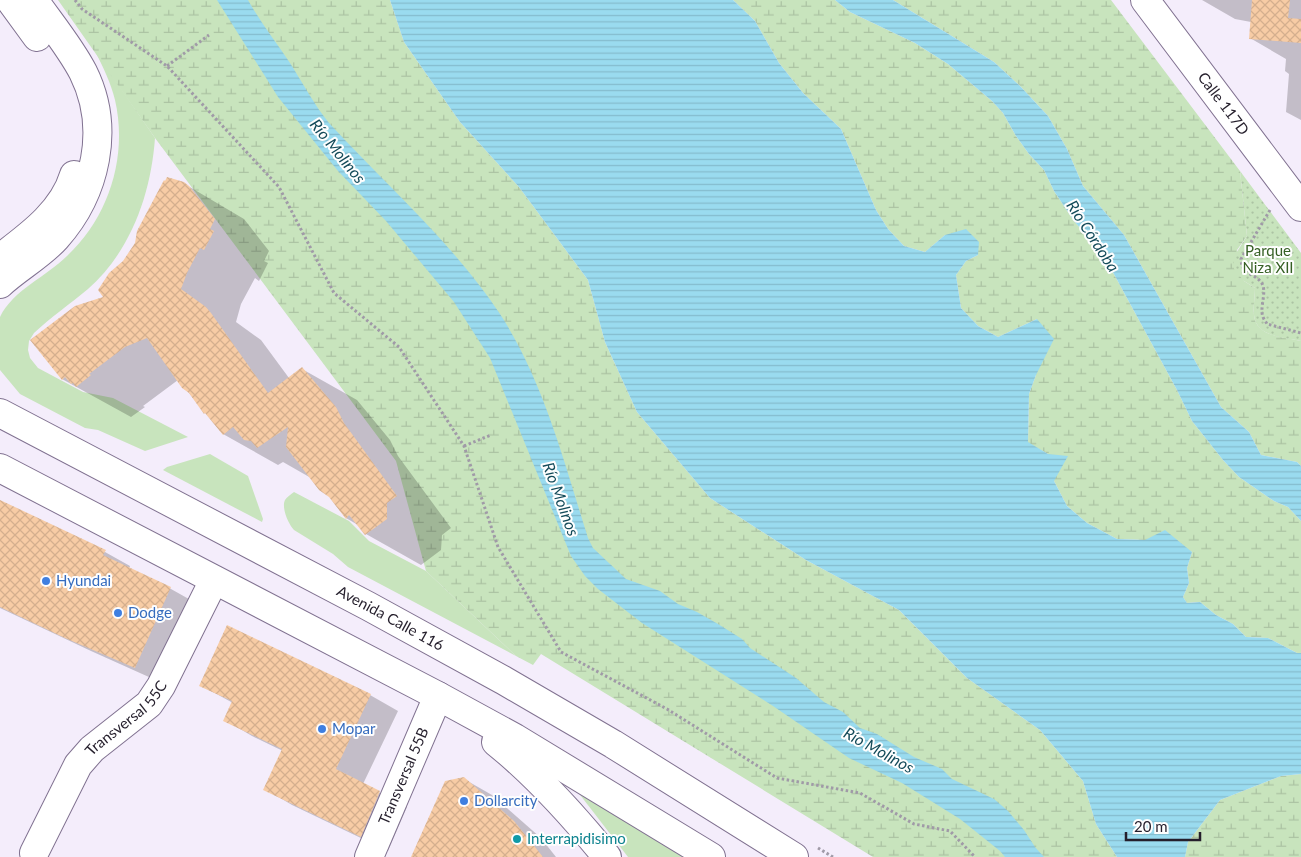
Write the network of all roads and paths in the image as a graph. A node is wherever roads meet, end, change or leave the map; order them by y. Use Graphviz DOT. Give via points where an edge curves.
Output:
graph roads {
  1 [pos="10,0"];
  2 [pos="34,0"];
  3 [pos="75,0"];
  4 [pos="1145,0"];
  5 [pos="209,35"];
  6 [pos="167,66"];
  7 [pos="1301,207"];
  8 [pos="1270,211"];
  9 [pos="0,258"];
  10 [pos="0,284"];
  11 [pos="1301,333"];
  12 [pos="1,413"];
  13 [pos="491,435"];
  14 [pos="464,446"];
  15 [pos="0,468"];
  16 [pos="214,580"];
  17 [pos="438,696"];
  18 [pos="766,849"];
  19 [pos="34,853"];
  20 [pos="369,857"];
  21 [pos="607,857"];
  22 [pos="711,857"];
  23 [pos="794,857"];
  24 [pos="975,857"];
  1 -- 9 [label="main road" via="66,80 78,112 81,151 73,179 56,208 43,224"];
  2 -- 10 [label="main road" via="83,72 91,90 98,144 83,200 71,221 54,240"];
  3 -- 6 [label="path" via="82,9"];
  4 -- 7 [label="main road, Calle 117D"];
  5 -- 6 [label="path"];
  6 -- 14 [label="path" via="279,187 334,294 399,347"];
  8 -- 11 [label="path" via="1241,259 1242,266 1261,281 1263,316 1267,324"];
  12 -- 18 [label="main road, Avenida Calle 116" via="503,680 613,744"];
  13 -- 14 [label="path"];
  14 -- 24 [label="path" via="498,547 561,652 667,709 777,778 860,793 914,824 950,831"];
  15 -- 16 [label="main road"];
  16 -- 17 [label="main road"];
  16 -- 19 [label="main road, Transversal 55C" via="161,686 149,704 92,749 78,765"];
  17 -- 20 [label="main road, Transversal 55B"];
  17 -- 21 [label="main road" via="536,776"];
  17 -- 22 [label="main road"];
  18 -- 23 [label="main road, Avenida Calle 116"];
}
